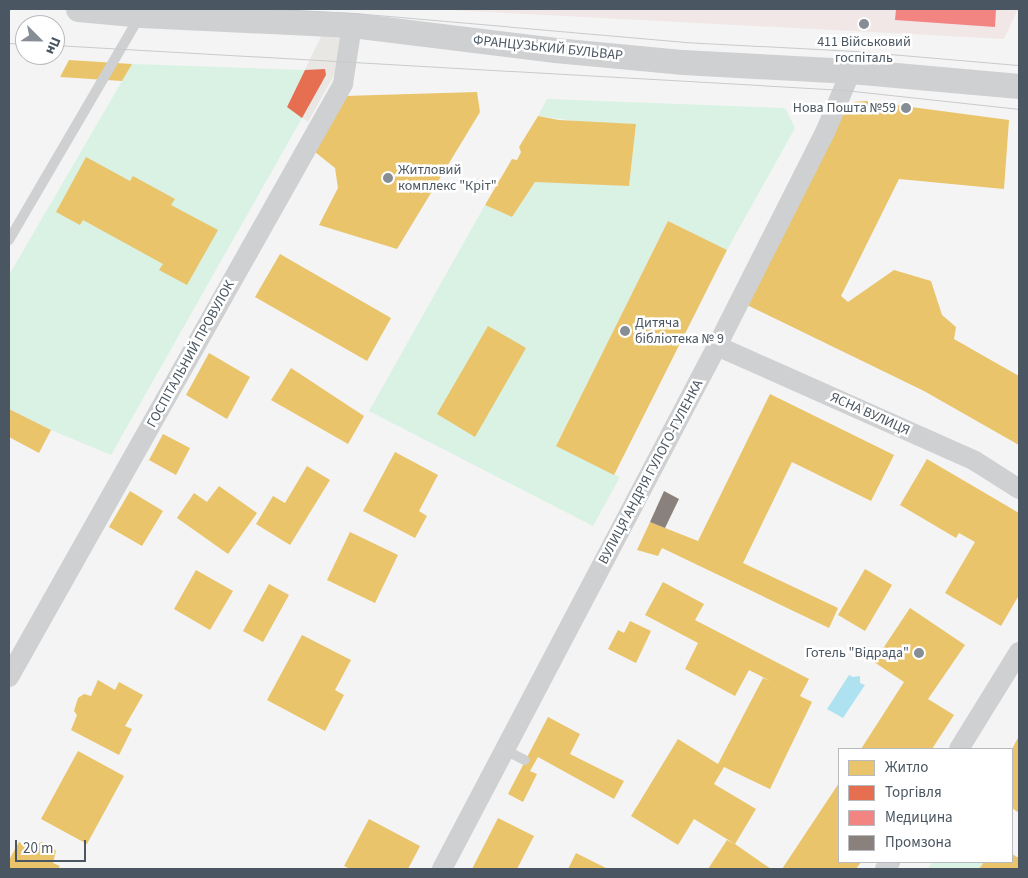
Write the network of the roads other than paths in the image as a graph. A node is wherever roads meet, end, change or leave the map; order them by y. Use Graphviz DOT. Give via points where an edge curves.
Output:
graph roads {
  1 [pos="78,9"];
  2 [pos="141,15"];
  3 [pos="352,25"];
  4 [pos="852,71"];
  5 [pos="1019,86"];
  6 [pos="9,240"];
  7 [pos="717,346"];
  8 [pos="1019,488"];
  9 [pos="1019,652"];
  10 [pos="9,677"];
  11 [pos="960,748"];
  12 [pos="505,750"];
  13 [pos="525,760"];
  14 [pos="442,869"];
  1 -- 2 [label="street, ФРАНЦУЗЬКИЙ БУЛЬВАР"];
  2 -- 3 [label="street, ФРАНЦУЗЬКИЙ БУЛЬВАР"];
  2 -- 6 [label="lane"];
  3 -- 4 [label="street, ФРАНЦУЗЬКИЙ БУЛЬВАР" via="683,62"];
  3 -- 10 [label="street, ГОСПІТАЛЬНИЙ ПРОВУЛОК" via="343,84"];
  4 -- 5 [label="street, ФРАНЦУЗЬКИЙ БУЛЬВАР"];
  4 -- 7 [label="street, ВУЛИЦЯ АНДРІЯ ГУЛОГО-ГУЛЕНКА" via="826,130"];
  7 -- 8 [label="street, ЯСНА ВУЛИЦЯ" via="975,460"];
  7 -- 12 [label="street, ВУЛИЦЯ АНДРІЯ ГУЛОГО-ГУЛЕНКА"];
  9 -- 11 [label="street"];
  12 -- 13 [label="lane"];
  12 -- 14 [label="street, ВУЛИЦЯ АНДРІЯ ГУЛОГО-ГУЛЕНКА"];
}
